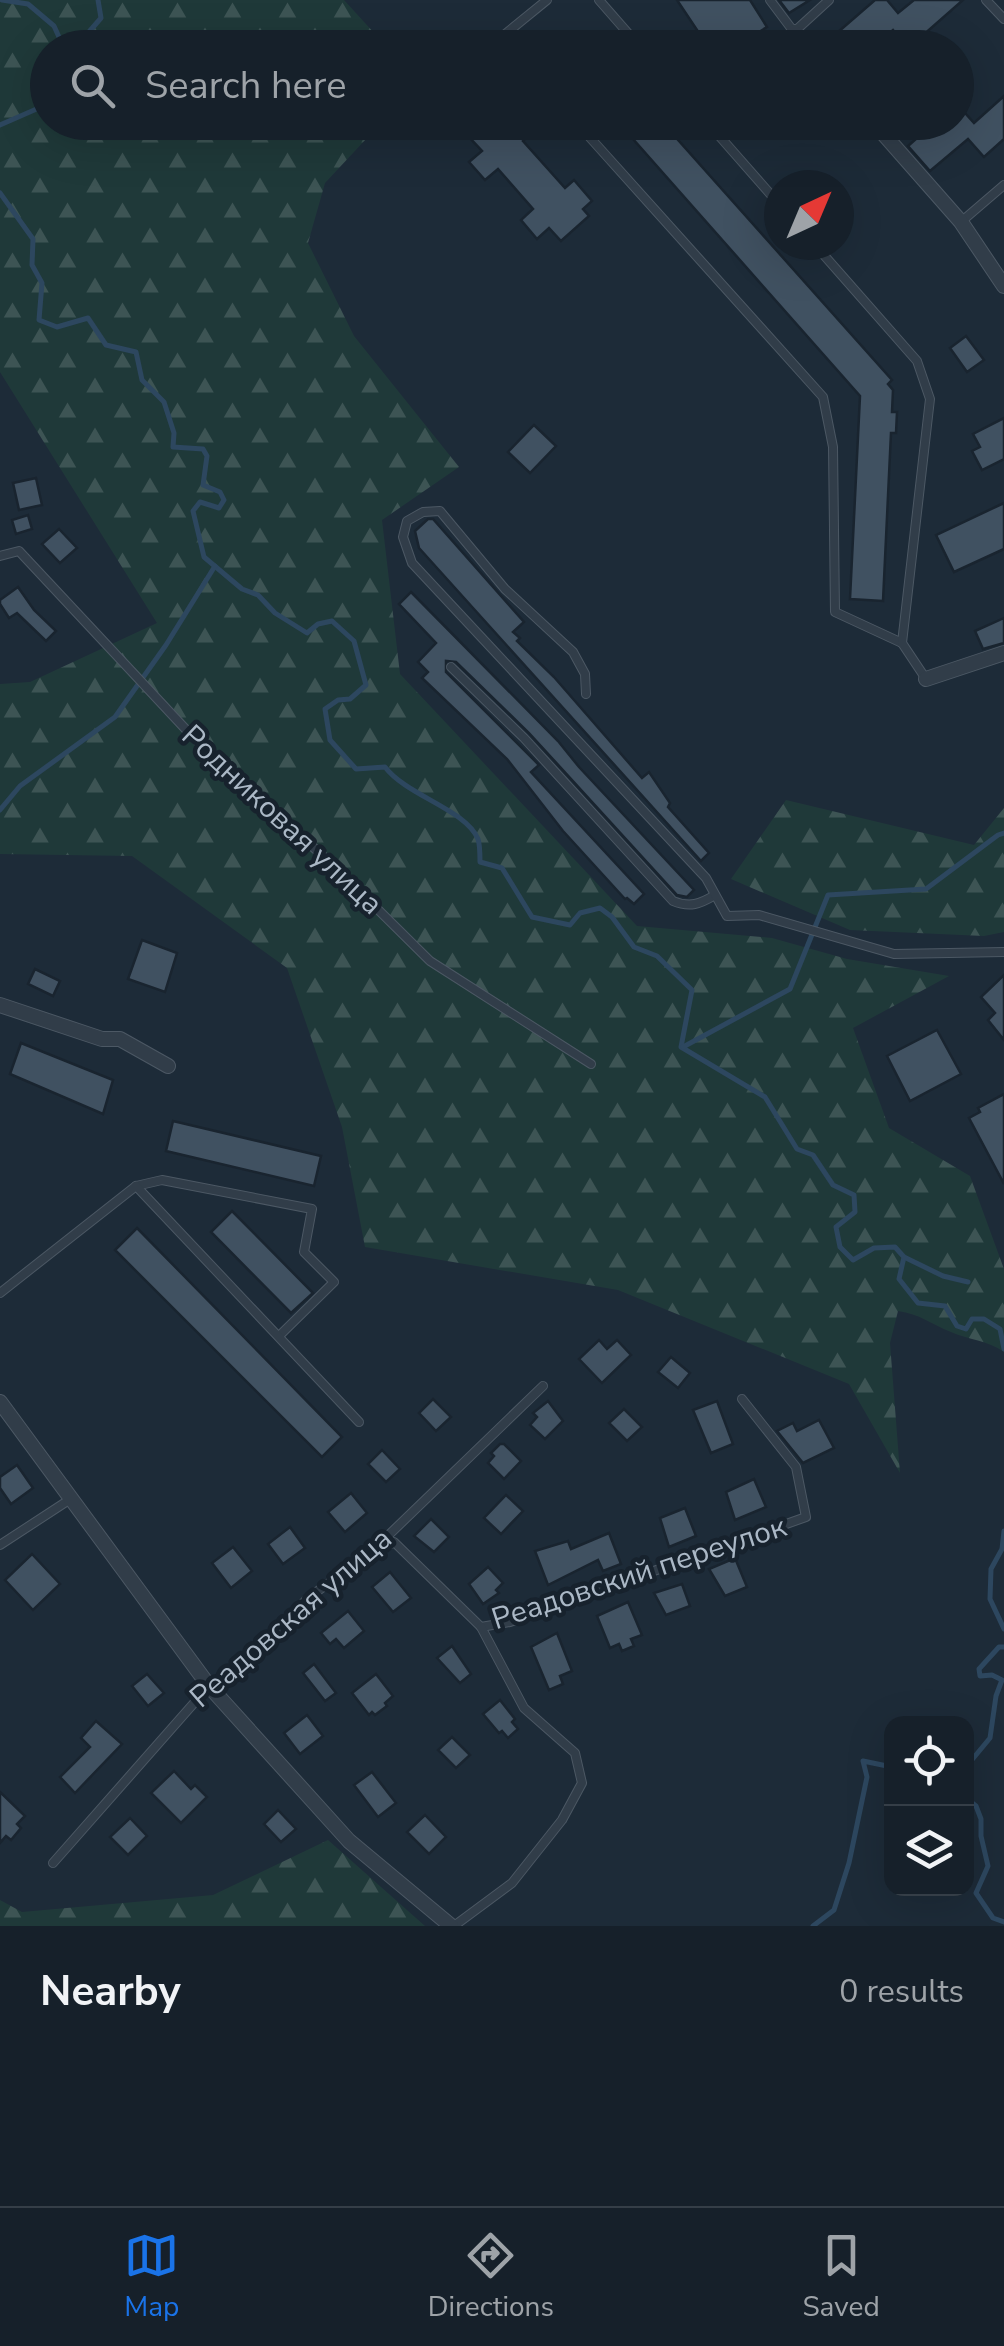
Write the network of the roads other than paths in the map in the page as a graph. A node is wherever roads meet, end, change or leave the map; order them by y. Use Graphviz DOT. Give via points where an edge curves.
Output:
graph roads {
  1 [pos="547,0"];
  2 [pos="598,0"];
  3 [pos="770,0"];
  4 [pos="829,0"];
  5 [pos="986,0"];
  6 [pos="1004,19"];
  7 [pos="510,30"];
  8 [pos="624,30"];
  9 [pos="792,30"];
  10 [pos="796,30"];
  11 [pos="592,140"];
  12 [pos="723,140"];
  13 [pos="889,140"];
  14 [pos="1004,185"];
  15 [pos="764,187"];
  16 [pos="961,222"];
  17 [pos="828,260"];
  18 [pos="1004,286"];
  19 [pos="0,556"];
  20 [pos="902,643"];
  21 [pos="1004,654"];
  22 [pos="452,667"];
  23 [pos="926,679"];
  24 [pos="586,694"];
  25 [pos="715,895"];
  26 [pos="1004,952"];
  27 [pos="0,1005"];
  28 [pos="591,1064"];
  29 [pos="168,1066"];
  30 [pos="136,1186"];
  31 [pos="0,1293"];
  32 [pos="279,1336"];
  33 [pos="543,1386"];
  34 [pos="742,1399"];
  35 [pos="0,1402"];
  36 [pos="360,1422"];
  37 [pos="72,1498"];
  38 [pos="0,1545"];
  39 [pos="369,1554"];
  40 [pos="481,1627"];
  41 [pos="208,1686"];
  42 [pos="53,1863"];
  43 [pos="453,1926"];
  1 -- 7 [label="lane"];
  2 -- 8 [label="lane"];
  3 -- 9 [label="lane"];
  4 -- 10 [label="lane"];
  5 -- 6 [label="lane"];
  11 -- 20 [label="lane" via="824,397 833,448 834,612"];
  12 -- 15 [label="lane"];
  13 -- 16 [label="street"];
  14 -- 16 [label="lane"];
  16 -- 18 [label="street"];
  17 -- 20 [label="lane" via="917,361 930,399"];
  19 -- 28 [label="lane, Родниковая улица" via="19,551 192,736 430,961"];
  20 -- 23 [label="lane"];
  21 -- 23 [label="street"];
  22 -- 25 [label="lane" via="672,901 699,904"];
  24 -- 25 [label="lane" via="573,652 506,589 440,510 406,522 403,537 412,563"];
  25 -- 26 [label="lane" via="727,916 760,915 894,954"];
  27 -- 29 [label="street" via="120,1040"];
  30 -- 31 [label="lane"];
  30 -- 32 [label="lane"];
  30 -- 32 [label="lane" via="162,1180 312,1209 304,1252 334,1282"];
  32 -- 36 [label="lane"];
  33 -- 39 [label="lane, Реадовская улица"];
  34 -- 40 [label="lane, Реадовский переулок" via="796,1467 806,1517"];
  35 -- 37 [label="street"];
  37 -- 38 [label="lane"];
  37 -- 41 [label="street"];
  39 -- 40 [label="lane, Реадовский переулок" via="394,1542"];
  39 -- 41 [label="lane, Реадовская улица" via="308,1598 250,1659"];
  40 -- 43 [label="lane" via="524,1708 574,1753 582,1784 512,1883"];
  41 -- 42 [label="lane, Реадовская улица"];
  41 -- 43 [label="street" via="349,1841"];
}
